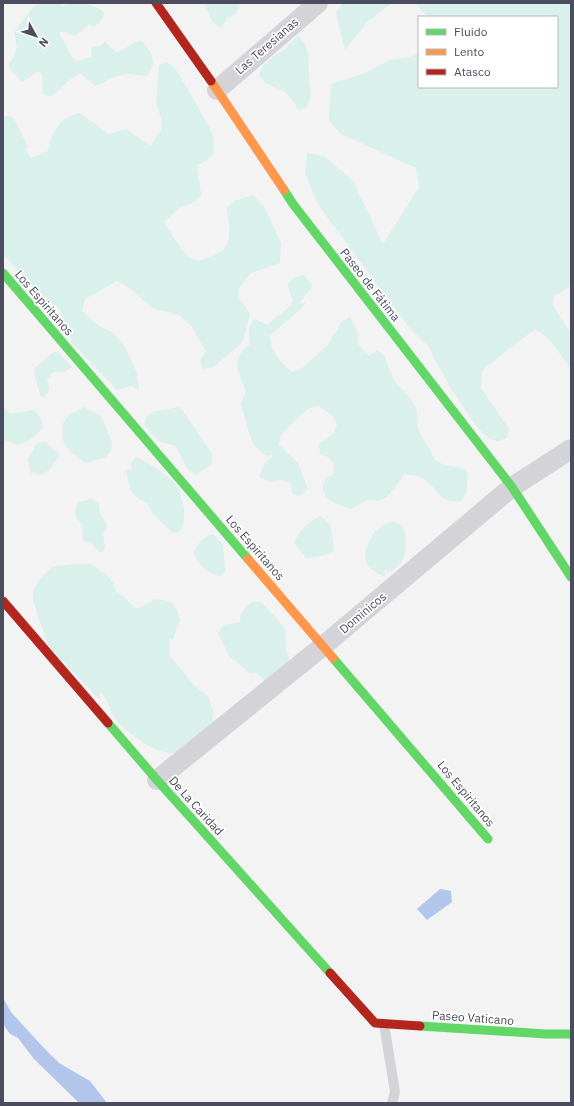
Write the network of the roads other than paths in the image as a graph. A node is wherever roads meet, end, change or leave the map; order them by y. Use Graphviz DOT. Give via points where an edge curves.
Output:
graph roads {
  1 [pos="156,3"];
  2 [pos="318,3"];
  3 [pos="217,90"];
  4 [pos="3,273"];
  5 [pos="571,449"];
  6 [pos="512,488"];
  7 [pos="571,577"];
  8 [pos="3,601"];
  9 [pos="324,646"];
  10 [pos="156,780"];
  11 [pos="488,839"];
  12 [pos="379,1024"];
  13 [pos="571,1034"];
  14 [pos="392,1103"];
  1 -- 3 [label="street, Paseo de Fátima"];
  2 -- 3 [label="street, Las Teresianas"];
  3 -- 6 [label="street, Paseo de Fátima" via="293,204"];
  4 -- 9 [label="street, Los Espiritanos"];
  5 -- 6 [label="street, Dominicos"];
  6 -- 7 [label="street, Paseo de Fátima"];
  6 -- 9 [label="street, Dominicos"];
  8 -- 10 [label="street, De La Caridad"];
  9 -- 10 [label="street, Dominicos"];
  9 -- 11 [label="street, Los Espiritanos"];
  10 -- 12 [label="street, De La Caridad"];
  12 -- 13 [label="street, Paseo Vaticano"];
  12 -- 14 [label="lane" via="395,1092"];
}
